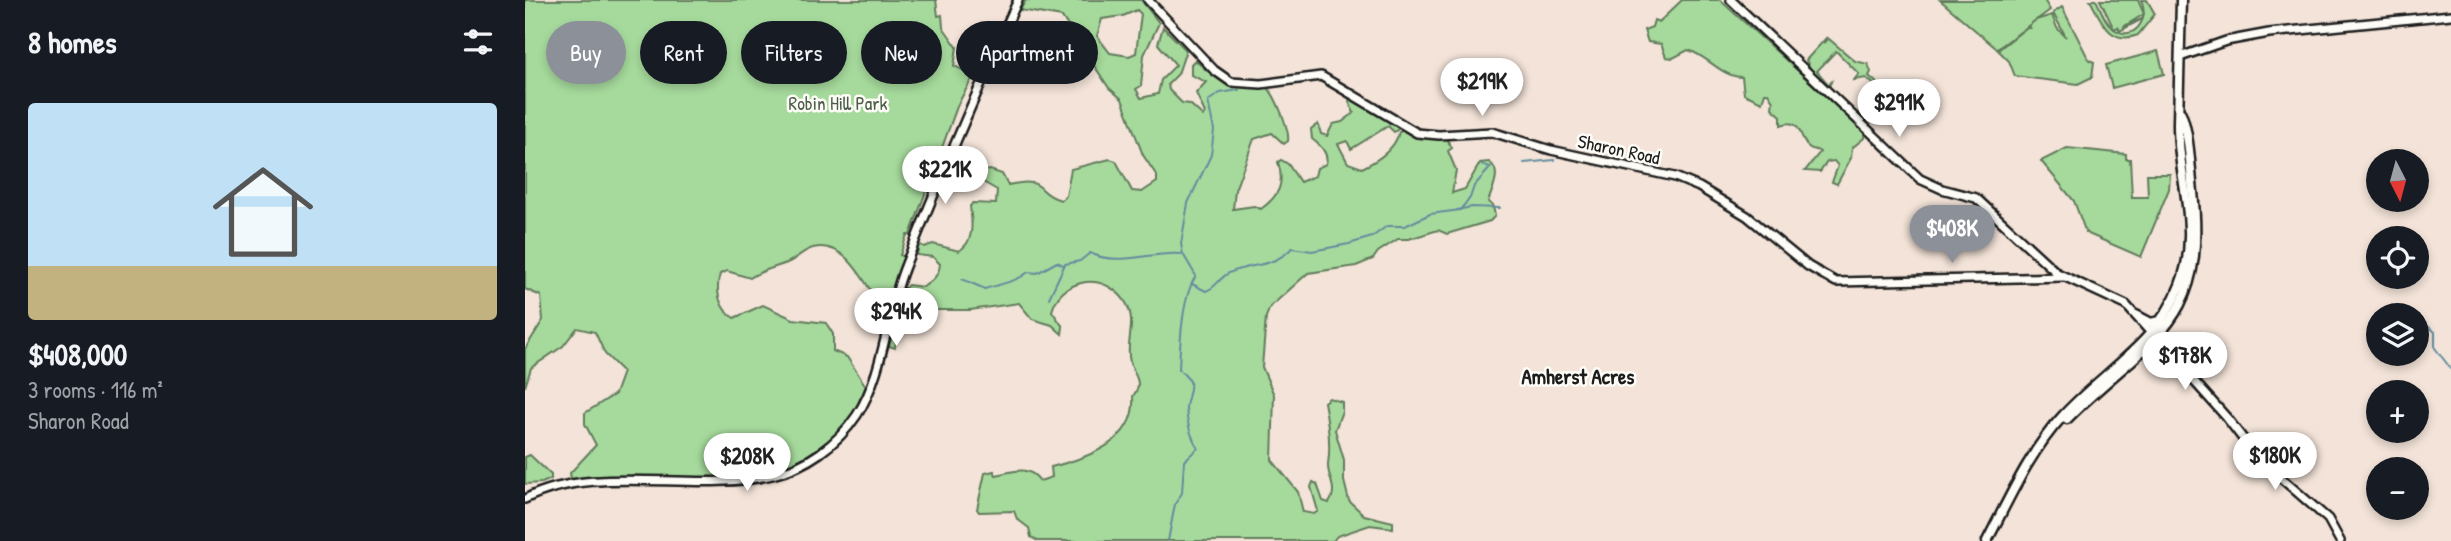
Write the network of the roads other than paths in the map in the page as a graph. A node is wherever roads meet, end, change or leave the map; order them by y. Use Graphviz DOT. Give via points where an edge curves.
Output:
graph roads {
  1 [pos="1018,0"];
  2 [pos="1148,0"];
  3 [pos="1731,0"];
  4 [pos="2181,0"];
  5 [pos="2451,15"];
  6 [pos="2180,57"];
  7 [pos="2180,110"];
  8 [pos="2064,277"];
  9 [pos="2136,315"];
  10 [pos="2162,320"];
  11 [pos="2154,337"];
  12 [pos="525,499"];
  13 [pos="1987,541"];
  14 [pos="1993,541"];
  15 [pos="2340,541"];
  1 -- 12 [label="street" via="904,269 869,391 841,435 807,462 772,475 572,484"];
  2 -- 8 [label="street, Sharon Road" via="1214,71 1231,82 1261,84 1321,76 1417,133 1492,132 1675,177 1736,209 1808,266 1836,282"];
  3 -- 8 [label="street" via="1920,179 1976,198"];
  4 -- 6 [label="main road"];
  5 -- 6 [label="street" via="2269,33"];
  6 -- 7 [label="main road"];
  7 -- 10 [label="main road" via="2190,240 2180,285"];
  7 -- 11 [label="main road" via="2197,216 2196,254 2181,302"];
  8 -- 9 [label="street" via="2112,297"];
  9 -- 10 [label="main road" via="2151,323"];
  9 -- 11 [label="street"];
  10 -- 11 [label="main road"];
  11 -- 13 [label="main road" via="2079,399 2048,432"];
  11 -- 14 [label="main road" via="2056,431"];
  11 -- 15 [label="street" via="2257,457 2328,519"];
}
